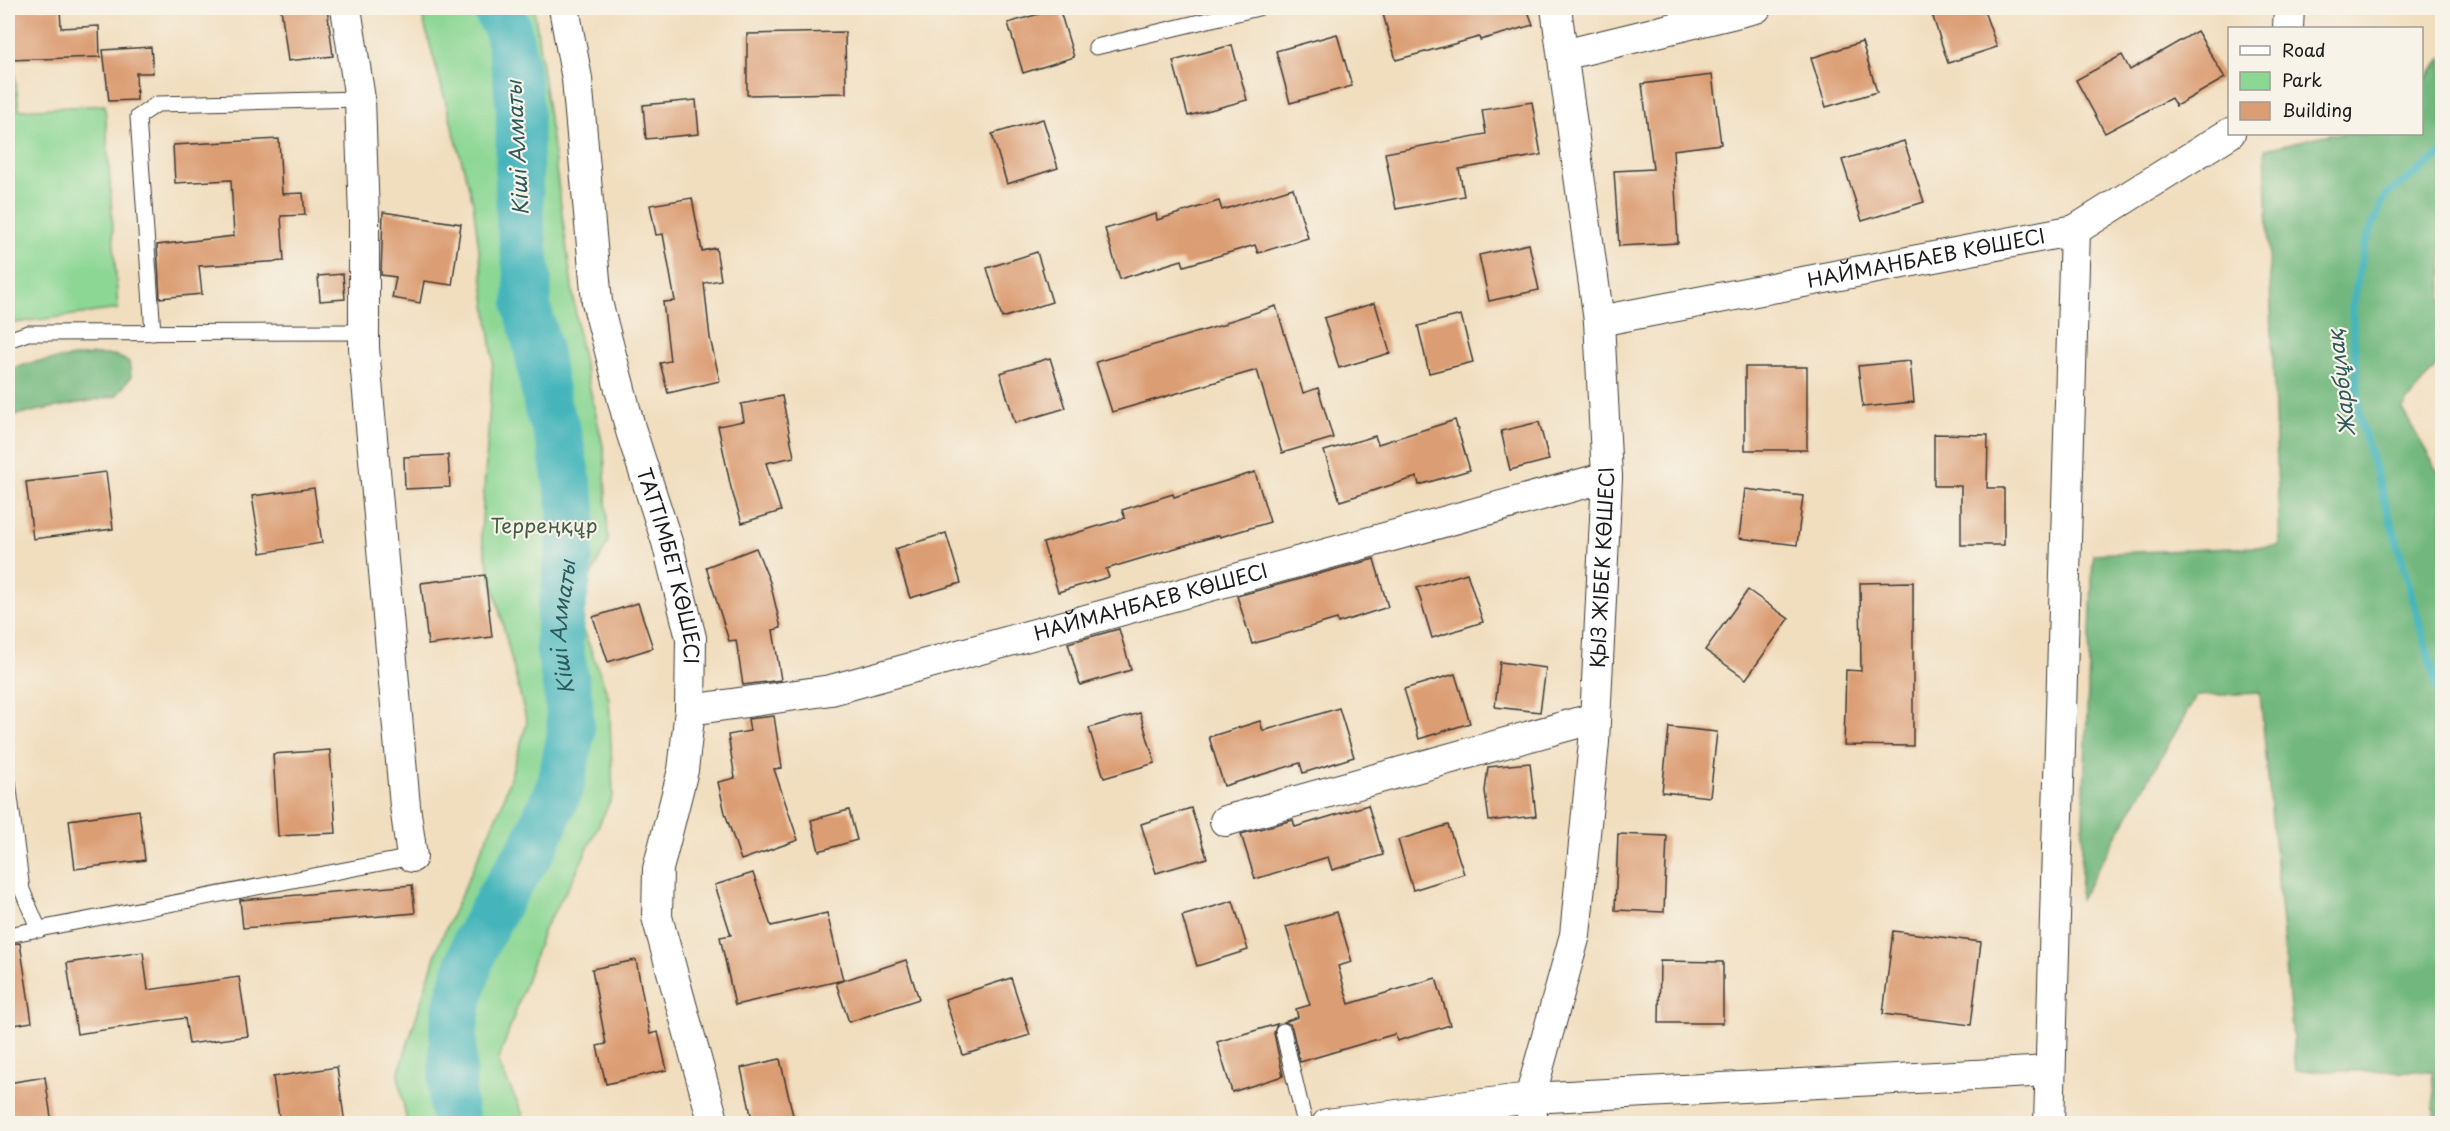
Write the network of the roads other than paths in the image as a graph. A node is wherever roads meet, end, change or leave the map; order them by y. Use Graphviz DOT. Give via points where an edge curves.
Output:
graph roads {
  1 [pos="346,8"];
  2 [pos="564,8"];
  3 [pos="1258,8"];
  4 [pos="1556,8"];
  5 [pos="1755,8"];
  6 [pos="2289,8"];
  7 [pos="2288,27"];
  8 [pos="1096,47"];
  9 [pos="1563,55"];
  10 [pos="360,99"];
  11 [pos="2228,134"];
  12 [pos="2075,230"];
  13 [pos="1599,321"];
  14 [pos="364,332"];
  15 [pos="153,333"];
  16 [pos="8,340"];
  17 [pos="1607,477"];
  18 [pos="690,710"];
  19 [pos="1595,718"];
  20 [pos="8,782"];
  21 [pos="1226,820"];
  22 [pos="412,857"];
  23 [pos="39,930"];
  24 [pos="8,935"];
  25 [pos="1283,1031"];
  26 [pos="2049,1071"];
  27 [pos="1532,1111"];
  28 [pos="714,1124"];
  29 [pos="1305,1124"];
  30 [pos="1327,1124"];
  31 [pos="2049,1124"];
  1 -- 10 [label="street"];
  2 -- 18 [label="street, ТАТТІМБЕТ КӨШЕСІ" via="577,79 597,302 691,638"];
  3 -- 8 [label="lane"];
  4 -- 9 [label="street, ҚЫЗ ЖІБЕК КӨШЕСІ"];
  5 -- 9 [label="street"];
  6 -- 7 [label="street"];
  9 -- 13 [label="street, ҚЫЗ ЖІБЕК КӨШЕСІ"];
  10 -- 14 [label="street"];
  10 -- 15 [label="lane" via="157,104 138,117"];
  11 -- 12 [label="street, НАЙМАНБАЕВ КӨШЕСІ"];
  12 -- 13 [label="street, НАЙМАНБАЕВ КӨШЕСІ"];
  12 -- 26 [label="street"];
  13 -- 17 [label="street, ҚЫЗ ЖІБЕК КӨШЕСІ"];
  14 -- 15 [label="lane"];
  14 -- 22 [label="street"];
  15 -- 16 [label="lane" via="28,333"];
  17 -- 18 [label="street, НАЙМАНБАЕВ КӨШЕСІ" via="831,690"];
  17 -- 19 [label="street, ҚЫЗ ЖІБЕК КӨШЕСІ"];
  18 -- 28 [label="street, ТАТТІМБЕТ КӨШЕСІ" via="683,770 658,869 657,916"];
  19 -- 21 [label="street"];
  19 -- 27 [label="street, ҚЫЗ ЖІБЕК КӨШЕСІ" via="1575,935"];
  20 -- 23 [label="lane" via="22,890"];
  22 -- 23 [label="lane"];
  23 -- 24 [label="lane"];
  25 -- 29 [label="lane"];
  26 -- 27 [label="street"];
  26 -- 31 [label="street"];
  27 -- 30 [label="street"];
}
